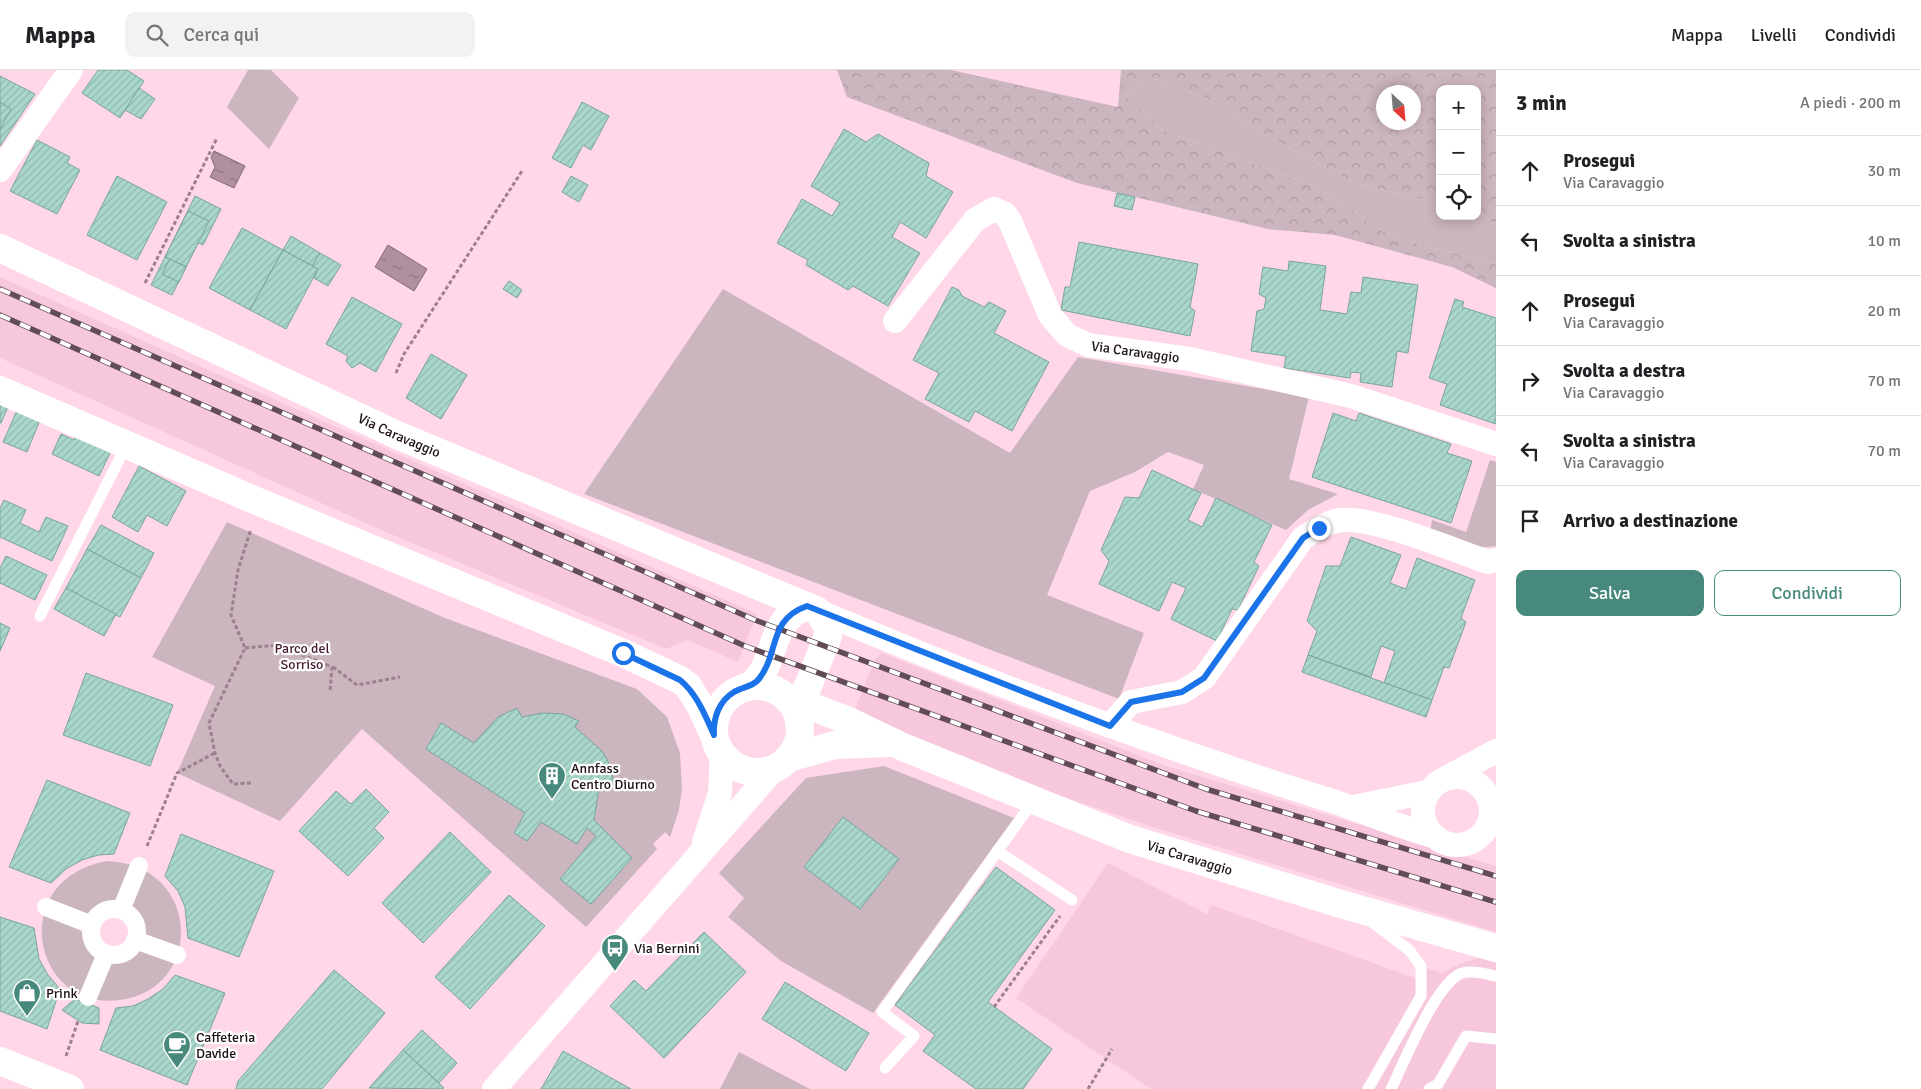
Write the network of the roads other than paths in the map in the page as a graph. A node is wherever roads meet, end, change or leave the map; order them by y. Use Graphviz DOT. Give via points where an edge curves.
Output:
graph roads {
  1 [pos="71,70"];
  2 [pos="0,170"];
  3 [pos="0,248"];
  4 [pos="895,321"];
  5 [pos="0,390"];
  6 [pos="127,444"];
  7 [pos="1496,444"];
  8 [pos="1496,560"];
  9 [pos="812,609"];
  10 [pos="40,616"];
  11 [pos="839,630"];
  12 [pos="755,679"];
  13 [pos="796,708"];
  14 [pos="1110,726"];
  15 [pos="893,743"];
  16 [pos="718,744"];
  17 [pos="1496,751"];
  18 [pos="782,763"];
  19 [pos="1446,778"];
  20 [pos="1496,782"];
  21 [pos="1428,792"];
  22 [pos="1034,800"];
  23 [pos="1354,807"];
  24 [pos="1492,817"];
  25 [pos="1434,836"];
  26 [pos="701,850"];
  27 [pos="997,852"];
  28 [pos="142,859"];
  29 [pos="1072,900"];
  30 [pos="1341,904"];
  31 [pos="46,906"];
  32 [pos="121,910"];
  33 [pos="92,925"];
  34 [pos="135,940"];
  35 [pos="1496,948"];
  36 [pos="106,954"];
  37 [pos="178,955"];
  38 [pos="1496,976"];
  39 [pos="88,997"];
  40 [pos="1496,1039"];
  41 [pos="0,1061"];
  42 [pos="885,1068"];
  43 [pos="70,1089"];
  44 [pos="494,1089"];
  45 [pos="1368,1089"];
  46 [pos="1391,1089"];
  47 [pos="1428,1089"];
  1 -- 2 [label="street"];
  3 -- 9 [label="street, Via Caravaggio" via="397,435"];
  4 -- 7 [label="street, Via Caravaggio" via="975,220 994,209 1005,214 1010,221 1050,315 1067,335 1088,345 1190,360 1343,394"];
  5 -- 6 [label="street"];
  6 -- 10 [label="lane"];
  6 -- 16 [label="street" via="614,649 680,680 694,696"];
  8 -- 14 [label="street" via="1488,562 1363,520 1341,520 1319,528 1303,538 1204,678 1182,692 1131,702"];
  9 -- 11 [label="street" via="827,626"];
  9 -- 12 [label="street" via="795,610 784,620"];
  11 -- 13 [label="street"];
  11 -- 14 [label="street"];
  12 -- 13 [label="street"];
  12 -- 16 [label="street" via="720,707 714,720"];
  13 -- 15 [label="street, Via Caravaggio" via="849,721"];
  13 -- 18 [label="street" via="796,745"];
  14 -- 23 [label="street"];
  15 -- 18 [label="street, Via Caravaggio" via="835,745"];
  15 -- 22 [label="street, Via Caravaggio"];
  16 -- 18 [label="street" via="734,766 742,770 759,772"];
  16 -- 26 [label="street" via="717,807"];
  17 -- 19 [label="street"];
  18 -- 26 [label="street"];
  19 -- 21 [label="street"];
  19 -- 24 [label="street" via="1458,776 1480,785 1487,795"];
  20 -- 24 [label="street"];
  21 -- 23 [label="street"];
  21 -- 25 [label="street" via="1422,815"];
  22 -- 27 [label="lane"];
  22 -- 30 [label="street, Via Caravaggio" via="1130,839"];
  23 -- 25 [label="street"];
  24 -- 25 [label="street" via="1486,829 1467,843 1455,845"];
  26 -- 44 [label="street"];
  27 -- 29 [label="lane"];
  27 -- 42 [label="lane" via="882,1012 914,1036"];
  28 -- 32 [label="street"];
  30 -- 35 [label="street, Via Caravaggio"];
  30 -- 45 [label="lane" via="1377,925 1409,950 1421,966 1421,996"];
  31 -- 33 [label="street"];
  32 -- 33 [label="street" via="101,914"];
  32 -- 34 [label="street" via="133,919 137,933"];
  33 -- 36 [label="street" via="93,942"];
  34 -- 36 [label="street" via="126,952"];
  34 -- 37 [label="street"];
  36 -- 39 [label="street"];
  38 -- 46 [label="lane" via="1474,972 1452,978 1435,1000"];
  40 -- 47 [label="lane" via="1466,1036 1438,1084"];
  41 -- 43 [label="street"];
}
